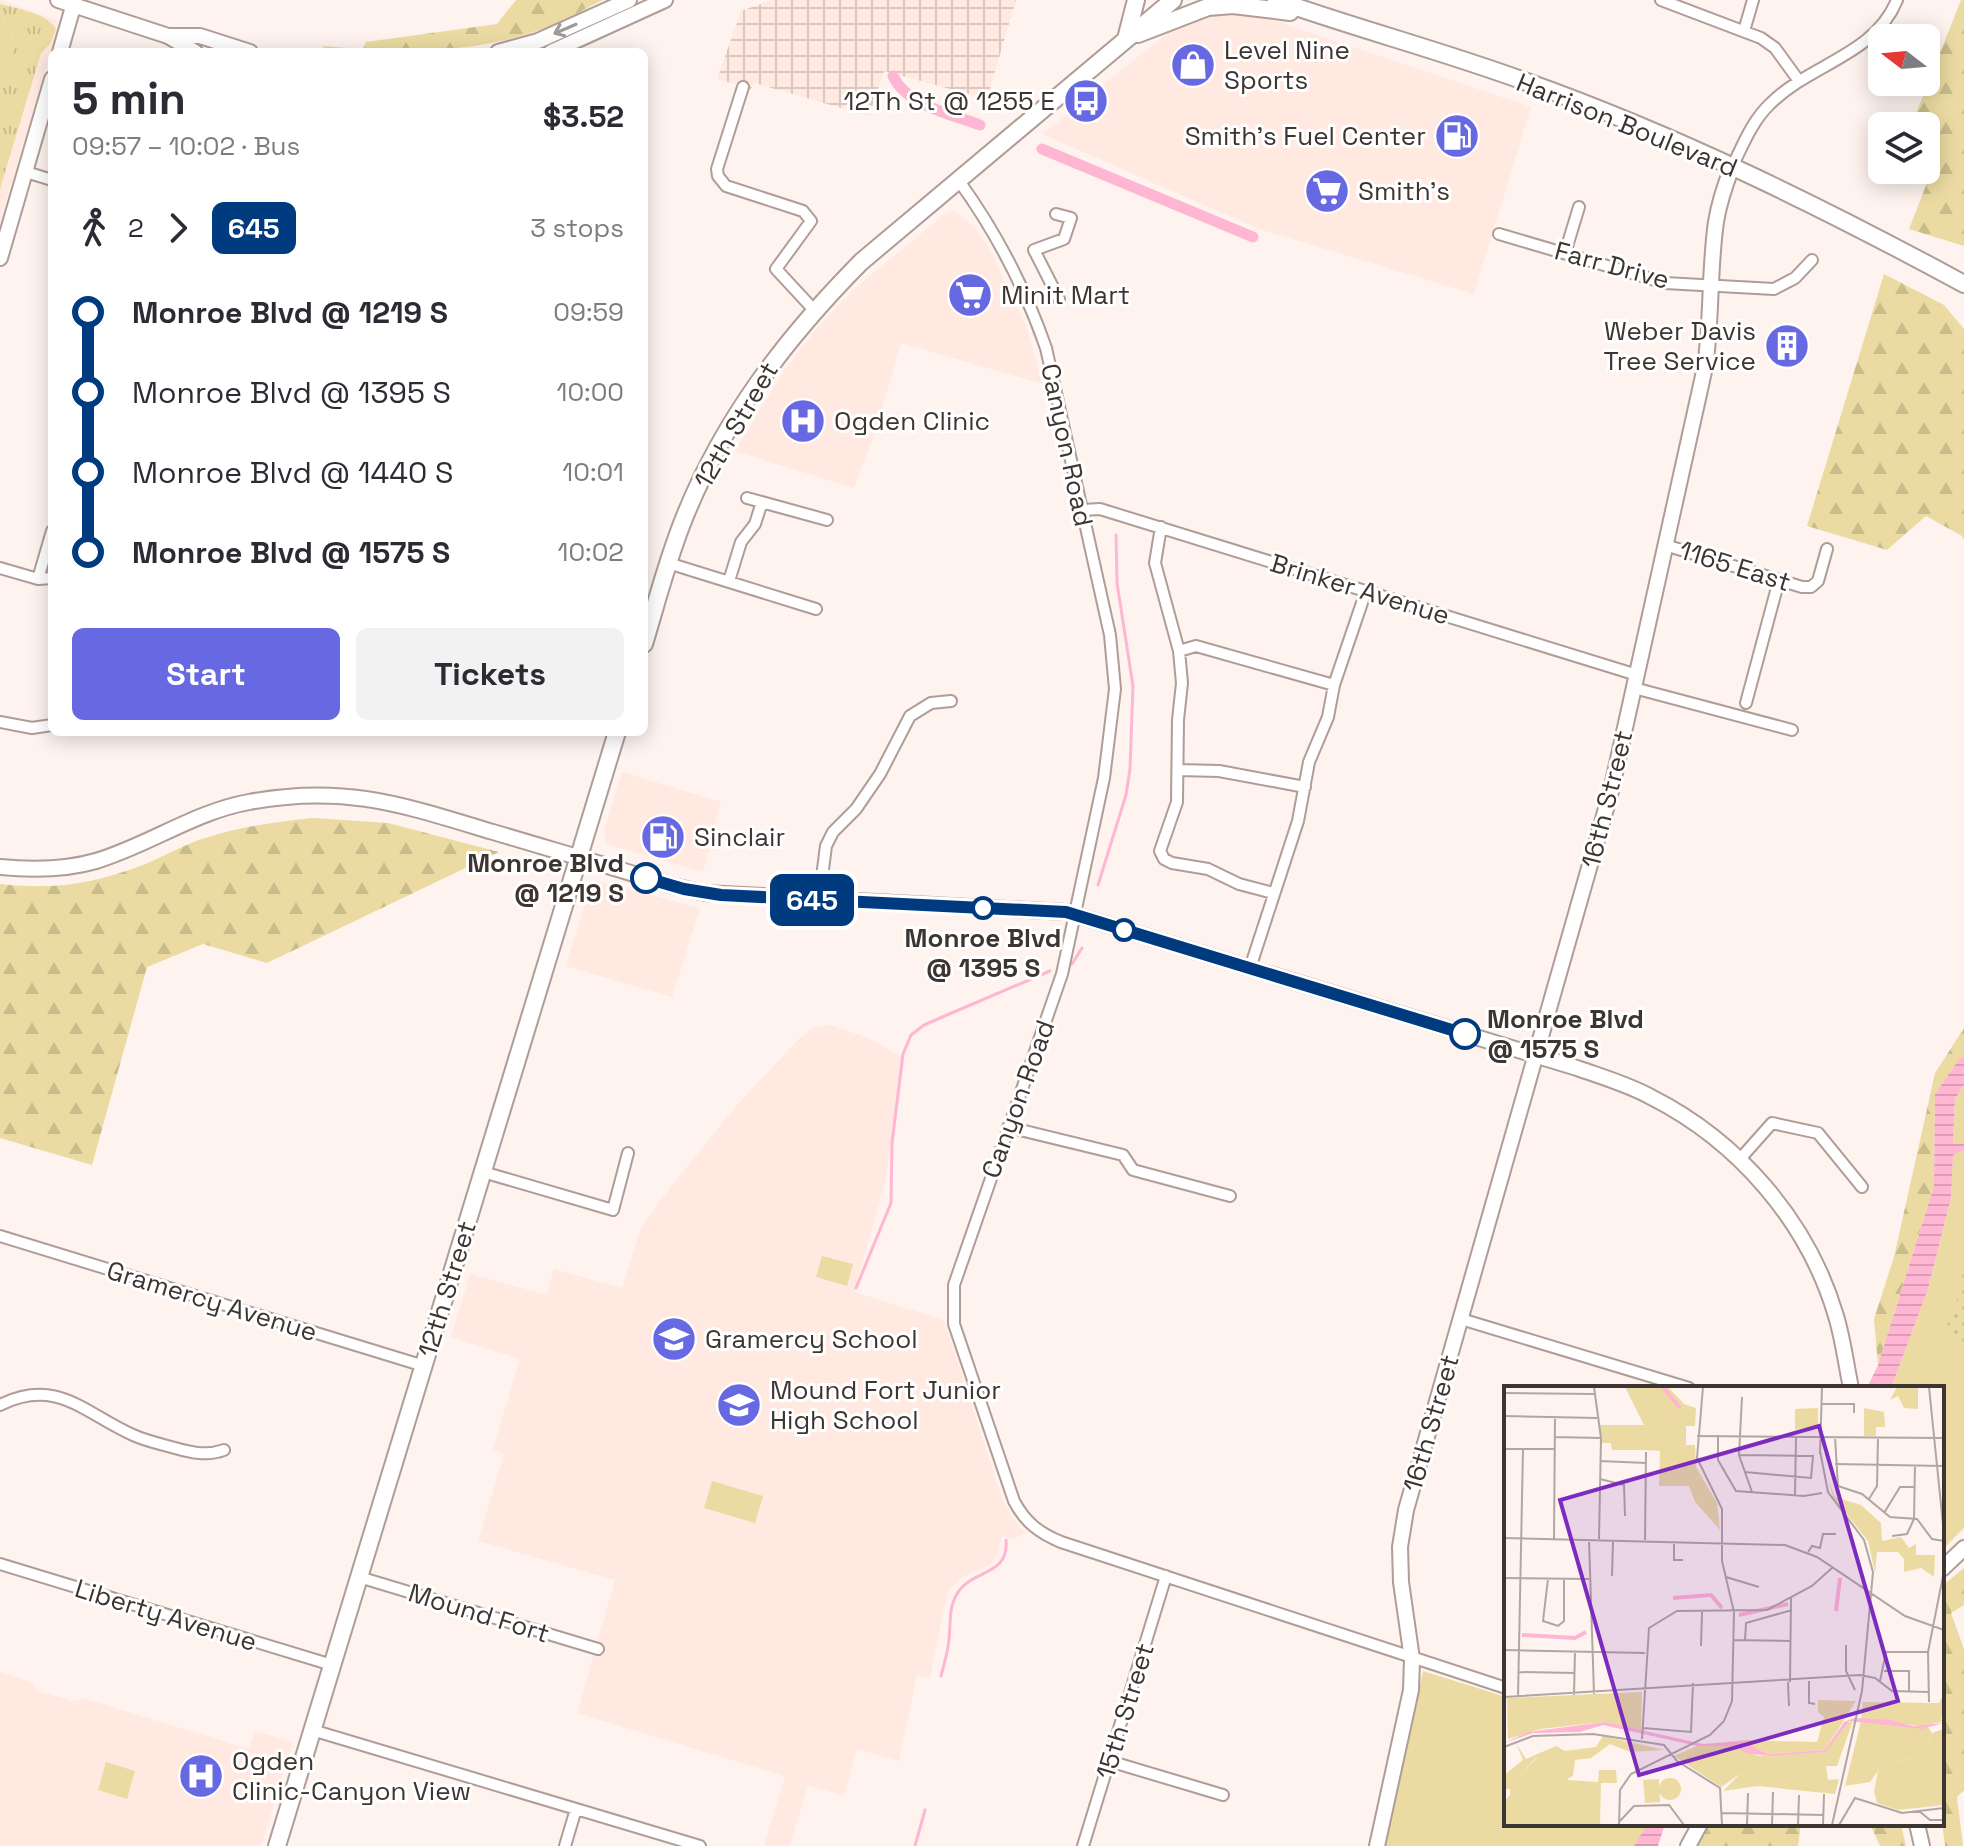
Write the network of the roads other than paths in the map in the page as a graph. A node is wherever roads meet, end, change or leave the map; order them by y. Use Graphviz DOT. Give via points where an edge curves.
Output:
graph roads {
  1 [pos="58,0"];
  2 [pos="629,0"];
  3 [pos="665,0"];
  4 [pos="1136,0"];
  5 [pos="1173,0"];
  6 [pos="1276,0"];
  7 [pos="1303,0"];
  8 [pos="1661,0"];
  9 [pos="1753,0"];
  10 [pos="1897,0"];
  11 [pos="74,3"];
  12 [pos="1317,15"];
  13 [pos="1744,31"];
  14 [pos="168,36"];
  15 [pos="1126,39"];
  16 [pos="61,48"];
  17 [pos="188,48"];
  18 [pos="238,48"];
  19 [pos="513,48"];
  20 [pos="560,48"];
  21 [pos="1799,81"];
  22 [pos="743,87"];
  23 [pos="48,93"];
  24 [pos="1732,167"];
  25 [pos="26,172"];
  26 [pos="48,179"];
  27 [pos="959,181"];
  28 [pos="1579,207"];
  29 [pos="1056,214"];
  30 [pos="1499,234"];
  31 [pos="1565,253"];
  32 [pos="0,258"];
  33 [pos="1812,260"];
  34 [pos="1964,284"];
  35 [pos="1712,287"];
  36 [pos="1059,299"];
  37 [pos="814,310"];
  38 [pos="747,498"];
  39 [pos="762,502"];
  40 [pos="1082,510"];
  41 [pos="827,520"];
  42 [pos="1161,527"];
  43 [pos="48,545"];
  44 [pos="1665,545"];
  45 [pos="1827,549"];
  46 [pos="668,563"];
  47 [pos="0,568"];
  48 [pos="48,578"];
  49 [pos="38,579"];
  50 [pos="1779,580"];
  51 [pos="729,581"];
  52 [pos="1366,591"];
  53 [pos="816,609"];
  54 [pos="648,630"];
  55 [pos="1179,651"];
  56 [pos="1635,681"];
  57 [pos="1334,685"];
  58 [pos="951,701"];
  59 [pos="1746,703"];
  60 [pos="0,722"];
  61 [pos="48,726"];
  62 [pos="1792,730"];
  63 [pos="616,736"];
  64 [pos="1178,770"];
  65 [pos="1305,787"];
  66 [pos="579,857"];
  67 [pos="0,867"];
  68 [pos="1273,893"];
  69 [pos="819,900"];
  70 [pos="1076,915"];
  71 [pos="1250,968"];
  72 [pos="1536,1055"];
  73 [pos="1008,1127"];
  74 [pos="628,1153"];
  75 [pos="1740,1159"];
  76 [pos="483,1172"];
  77 [pos="1862,1187"];
  78 [pos="1230,1196"];
  79 [pos="0,1236"];
  80 [pos="1461,1319"];
  81 [pos="424,1366"];
  82 [pos="1682,1386"];
  83 [pos="1850,1386"];
  84 [pos="0,1405"];
  85 [pos="224,1450"];
  86 [pos="1964,1548"];
  87 [pos="0,1564"];
  88 [pos="1944,1567"];
  89 [pos="1166,1576"];
  90 [pos="359,1577"];
  91 [pos="598,1649"];
  92 [pos="1412,1659"];
  93 [pos="332,1665"];
  94 [pos="1504,1687"];
  95 [pos="312,1730"];
  96 [pos="1109,1761"];
  97 [pos="1223,1795"];
  98 [pos="576,1809"];
  99 [pos="1699,1826"];
  100 [pos="1917,1826"];
  101 [pos="277,1846"];
  102 [pos="565,1846"];
  103 [pos="700,1846"];
  104 [pos="1083,1846"];
  105 [pos="1377,1846"];
  106 [pos="1688,1846"];
  107 [pos="1922,1846"];
  1 -- 11 [label="main road"];
  2 -- 19 [label="main road, one-way"];
  3 -- 20 [label="main road"];
  4 -- 15 [label="main road"];
  5 -- 15 [label="main road"];
  6 -- 12 [label="main road, Harrison Boulevard"];
  7 -- 12 [label="main road"];
  8 -- 13 [label="street"];
  9 -- 13 [label="street"];
  10 -- 21 [label="street, 16th Street" via="1889,20 1872,38"];
  11 -- 14 [label="main road"];
  11 -- 16 [label="main road"];
  12 -- 15 [label="main road" via="1208,7"];
  12 -- 24 [label="main road, Harrison Boulevard" via="1523,80"];
  13 -- 21 [label="street" via="1775,48"];
  14 -- 17 [label="main road"];
  14 -- 18 [label="main road" via="200,36"];
  15 -- 27 [label="main road"];
  21 -- 24 [label="street, 16th Street" via="1758,118"];
  22 -- 37 [label="street" via="718,176 726,186 803,211 811,221 776,269"];
  23 -- 25 [label="main road"];
  24 -- 34 [label="main road, Harrison Boulevard"];
  24 -- 35 [label="main road, 16th Street" via="1716,225"];
  25 -- 26 [label="street"];
  25 -- 32 [label="main road"];
  27 -- 37 [label="main road, 12th Street" via="861,262"];
  27 -- 40 [label="street, Canyon Road" via="988,221 1033,311"];
  28 -- 31 [label="street"];
  29 -- 36 [label="street" via="1071,218 1064,239 1034,250"];
  30 -- 31 [label="street, Farr Drive"];
  31 -- 35 [label="street, Farr Drive" via="1665,283"];
  33 -- 35 [label="street, Farr Drive" via="1774,289"];
  35 -- 44 [label="main road, 16th Street" via="1705,367"];
  37 -- 46 [label="main road, 12th Street" via="748,396 686,514"];
  38 -- 39 [label="street"];
  39 -- 41 [label="street"];
  39 -- 51 [label="street"];
  40 -- 42 [label="street, Brinker Avenue" via="1100,509"];
  40 -- 70 [label="street, Canyon Road" via="1110,635 1115,689 1104,778"];
  42 -- 52 [label="street, Brinker Avenue"];
  42 -- 55 [label="street" via="1155,563"];
  43 -- 49 [label="street"];
  44 -- 50 [label="street, 1165 East"];
  44 -- 56 [label="main road, 16th Street"];
  45 -- 50 [label="street, 1165 East" via="1815,585"];
  46 -- 51 [label="street"];
  46 -- 54 [label="main road, 12th Street"];
  47 -- 49 [label="street"];
  48 -- 49 [label="street"];
  50 -- 59 [label="street"];
  51 -- 53 [label="street"];
  52 -- 56 [label="street, Brinker Avenue"];
  52 -- 57 [label="street"];
  55 -- 57 [label="street" via="1196,646"];
  55 -- 64 [label="street"];
  56 -- 62 [label="street, Brinker Avenue"];
  56 -- 72 [label="main road, 16th Street" via="1611,791"];
  57 -- 65 [label="street"];
  58 -- 69 [label="street" via="931,703 910,716 864,798 833,832 826,846"];
  60 -- 61 [label="street"];
  63 -- 66 [label="main road, 12th Street"];
  64 -- 65 [label="street" via="1219,771"];
  64 -- 68 [label="street" via="1177,802 1160,851 1164,859"];
  65 -- 68 [label="street"];
  66 -- 67 [label="main road" via="395,803 320,795 232,806 87,863 45,869"];
  66 -- 69 [label="main road" via="695,891"];
  66 -- 76 [label="main road, 12th Street"];
  68 -- 71 [label="street"];
  69 -- 70 [label="main road"];
  70 -- 71 [label="main road"];
  70 -- 73 [label="street, Canyon Road" via="1049,1015"];
  71 -- 72 [label="main road"];
  72 -- 75 [label="main road" via="1649,1096 1704,1129"];
  72 -- 80 [label="main road, 16th Street"];
  73 -- 78 [label="street" via="1123,1155 1133,1170"];
  73 -- 89 [label="street, Canyon Road" via="953,1299 954,1324 993,1444 1020,1513 1036,1530"];
  74 -- 76 [label="street" via="613,1210"];
  75 -- 77 [label="street" via="1772,1123 1794,1127 1818,1133"];
  75 -- 83 [label="main road" via="1777,1201 1812,1257 1836,1316"];
  76 -- 81 [label="main road, 12th Street"];
  79 -- 81 [label="street, Gramercy Avenue"];
  80 -- 82 [label="street"];
  80 -- 92 [label="main road, 16th Street" via="1400,1547"];
  81 -- 90 [label="main road, 12th Street"];
  84 -- 85 [label="street" via="21,1395 53,1395 156,1443 203,1454"];
  86 -- 88 [label="main road"];
  87 -- 93 [label="street, Liberty Avenue"];
  89 -- 92 [label="street, Canyon Road"];
  89 -- 96 [label="street, 15th Street"];
  90 -- 91 [label="street, Mound Fort"];
  90 -- 93 [label="main road, 12th Street"];
  92 -- 94 [label="street"];
  92 -- 105 [label="main road" via="1411,1690"];
  93 -- 95 [label="main road, 12th Street"];
  95 -- 98 [label="street"];
  95 -- 101 [label="main road, 12th Street"];
  96 -- 97 [label="street"];
  96 -- 104 [label="street, 15th Street"];
  98 -- 102 [label="street"];
  98 -- 103 [label="street"];
  99 -- 106 [label="main road"];
  100 -- 107 [label="main road"];
}
